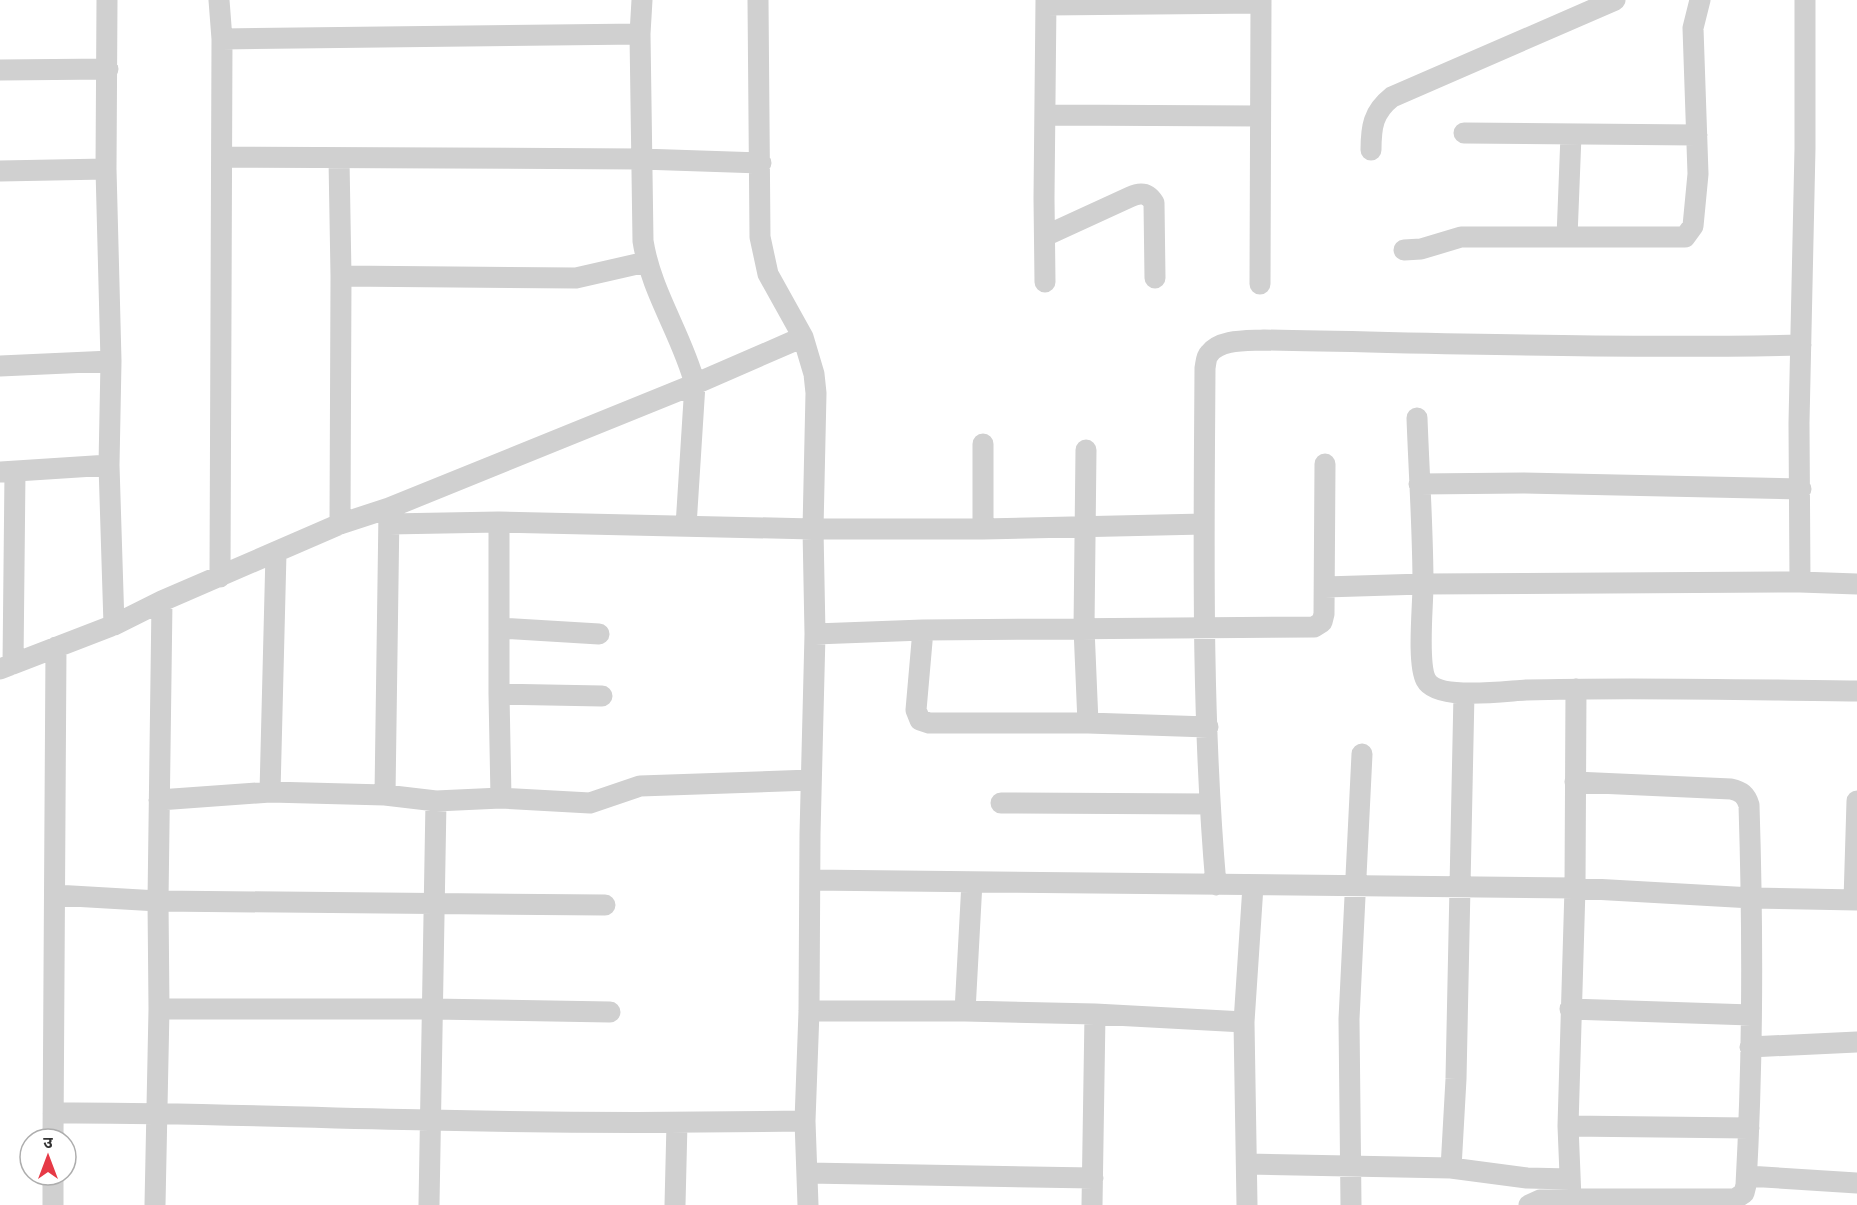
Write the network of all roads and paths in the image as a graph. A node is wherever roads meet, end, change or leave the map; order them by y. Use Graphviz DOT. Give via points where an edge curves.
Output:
graph roads {
  1 [pos="107,0"];
  2 [pos="219,0"];
  3 [pos="642,0"];
  4 [pos="758,0"];
  5 [pos="1614,0"];
  6 [pos="1700,0"];
  7 [pos="1804,0"];
  8 [pos="1046,2"];
  9 [pos="1261,2"];
  10 [pos="640,34"];
  11 [pos="222,39"];
  12 [pos="108,69"];
  13 [pos="0,70"];
  14 [pos="1045,115"];
  15 [pos="1260,116"];
  16 [pos="1464,133"];
  17 [pos="1571,135"];
  18 [pos="1697,135"];
  19 [pos="1371,150"];
  20 [pos="222,158"];
  21 [pos="339,159"];
  22 [pos="642,159"];
  23 [pos="760,163"];
  24 [pos="106,170"];
  25 [pos="0,171"];
  26 [pos="1045,236"];
  27 [pos="1567,237"];
  28 [pos="1404,250"];
  29 [pos="646,262"];
  30 [pos="341,276"];
  31 [pos="1155,278"];
  32 [pos="1046,282"];
  33 [pos="1260,284"];
  34 [pos="803,337"];
  35 [pos="1802,345"];
  36 [pos="111,361"];
  37 [pos="0,366"];
  38 [pos="695,384"];
  39 [pos="1417,418"];
  40 [pos="983,444"];
  41 [pos="1086,450"];
  42 [pos="1325,464"];
  43 [pos="109,465"];
  44 [pos="7,472"];
  45 [pos="1419,484"];
  46 [pos="1801,489"];
  47 [pos="389,516"];
  48 [pos="499,522"];
  49 [pos="340,524"];
  50 [pos="1204,524"];
  51 [pos="686,526"];
  52 [pos="1084,527"];
  53 [pos="813,529"];
  54 [pos="983,529"];
  55 [pos="276,553"];
  56 [pos="220,577"];
  57 [pos="1800,582"];
  58 [pos="1423,584"];
  59 [pos="1857,584"];
  60 [pos="1325,587"];
  61 [pos="162,601"];
  62 [pos="114,625"];
  63 [pos="1204,626"];
  64 [pos="499,628"];
  65 [pos="1084,628"];
  66 [pos="923,630"];
  67 [pos="599,634"];
  68 [pos="815,634"];
  69 [pos="56,647"];
  70 [pos="6,667"];
  71 [pos="1576,689"];
  72 [pos="1857,691"];
  73 [pos="1464,693"];
  74 [pos="499,694"];
  75 [pos="602,696"];
  76 [pos="1088,723"];
  77 [pos="1208,727"];
  78 [pos="1362,754"];
  79 [pos="811,780"];
  80 [pos="1575,782"];
  81 [pos="270,792"];
  82 [pos="385,795"];
  83 [pos="501,798"];
  84 [pos="159,800"];
  85 [pos="436,801"];
  86 [pos="1001,803"];
  87 [pos="1209,804"];
  88 [pos="1857,808"];
  89 [pos="810,880"];
  90 [pos="972,882"];
  91 [pos="1216,885"];
  92 [pos="1253,885"];
  93 [pos="1357,886"];
  94 [pos="1459,886"];
  95 [pos="1575,888"];
  96 [pos="55,895"];
  97 [pos="1752,898"];
  98 [pos="1855,900"];
  99 [pos="158,901"];
  100 [pos="435,904"];
  101 [pos="605,905"];
  102 [pos="159,1009"];
  103 [pos="432,1009"];
  104 [pos="1570,1009"];
  105 [pos="809,1011"];
  106 [pos="965,1011"];
  107 [pos="610,1012"];
  108 [pos="1095,1014"];
  109 [pos="1751,1015"];
  110 [pos="1244,1022"];
  111 [pos="1857,1042"];
  112 [pos="1750,1047"];
  113 [pos="156,1112"];
  114 [pos="53,1113"];
  115 [pos="429,1120"];
  116 [pos="805,1121"];
  117 [pos="676,1123"];
  118 [pos="1568,1126"];
  119 [pos="53,1127"];
  120 [pos="1749,1128"];
  121 [pos="1248,1164"];
  122 [pos="1351,1165"];
  123 [pos="1451,1168"];
  124 [pos="808,1173"];
  125 [pos="1747,1176"];
  126 [pos="1092,1178"];
  127 [pos="1857,1183"];
  128 [pos="53,1187"];
  129 [pos="1580,1195"];
  130 [pos="1655,1202"];
  131 [pos="1735,1202"];
  132 [pos="53,1205"];
  133 [pos="155,1205"];
  134 [pos="429,1205"];
  135 [pos="675,1205"];
  136 [pos="808,1205"];
  137 [pos="1092,1205"];
  138 [pos="1247,1205"];
  139 [pos="1351,1205"];
  140 [pos="1529,1205"];
  1 -- 12 [label="street"];
  2 -- 11 [label="street"];
  3 -- 10 [label="street"];
  4 -- 23 [label="street"];
  5 -- 19 [label="street" via="1392,97 1374,118"];
  6 -- 18 [label="street" via="1693,28"];
  7 -- 35 [label="street"];
  8 -- 9 [label="street"];
  8 -- 14 [label="street"];
  9 -- 15 [label="street"];
  10 -- 11 [label="street"];
  10 -- 22 [label="street"];
  11 -- 20 [label="street"];
  12 -- 13 [label="street"];
  12 -- 24 [label="street"];
  14 -- 15 [label="street"];
  14 -- 26 [label="street"];
  15 -- 33 [label="street"];
  16 -- 17 [label="street"];
  17 -- 18 [label="street"];
  17 -- 27 [label="street"];
  18 -- 27 [label="street" via="1695,217 1685,237"];
  20 -- 21 [label="street"];
  20 -- 56 [label="street"];
  21 -- 22 [label="street"];
  21 -- 30 [label="street"];
  22 -- 23 [label="street"];
  22 -- 29 [label="street"];
  23 -- 34 [label="street" via="760,237 768,274"];
  24 -- 25 [label="street"];
  24 -- 36 [label="street"];
  26 -- 31 [label="street" via="1144,194 1154,203"];
  26 -- 32 [label="street"];
  27 -- 28 [label="street" via="1461,237"];
  29 -- 30 [label="street" via="576,278"];
  29 -- 38 [label="street"];
  30 -- 49 [label="street"];
  34 -- 38 [label="street"];
  34 -- 53 [label="street" via="816,393"];
  35 -- 46 [label="street"];
  35 -- 50 [label="street" via="1691,347 1264,340 1216,347 1208,355 1205,368"];
  36 -- 37 [label="street"];
  36 -- 43 [label="street"];
  38 -- 47 [label="street"];
  38 -- 51 [label="street"];
  39 -- 45 [label="street"];
  40 -- 54 [label="street"];
  41 -- 52 [label="street"];
  42 -- 60 [label="street"];
  43 -- 44 [label="street"];
  43 -- 62 [label="street"];
  44 -- 70 [label="street"];
  45 -- 46 [label="street"];
  45 -- 58 [label="street"];
  46 -- 57 [label="street"];
  47 -- 48 [label="street"];
  47 -- 49 [label="street"];
  47 -- 82 [label="street"];
  48 -- 51 [label="street"];
  48 -- 64 [label="street"];
  49 -- 55 [label="street"];
  50 -- 52 [label="street"];
  50 -- 63 [label="street"];
  51 -- 53 [label="street"];
  52 -- 54 [label="street"];
  52 -- 65 [label="street"];
  53 -- 54 [label="street"];
  53 -- 68 [label="street"];
  55 -- 56 [label="street"];
  55 -- 81 [label="street"];
  56 -- 61 [label="street"];
  57 -- 58 [label="street"];
  57 -- 59 [label="street"];
  58 -- 60 [label="street"];
  58 -- 73 [label="street" via="1425,680 1445,692"];
  60 -- 63 [label="street" via="1322,622 1314,627"];
  61 -- 62 [label="street"];
  61 -- 84 [label="street"];
  62 -- 69 [label="street"];
  63 -- 65 [label="street"];
  63 -- 77 [label="street"];
  64 -- 67 [label="street"];
  64 -- 74 [label="street"];
  65 -- 66 [label="street"];
  65 -- 76 [label="street"];
  66 -- 68 [label="street"];
  66 -- 76 [label="street" via="915,710 920,720"];
  68 -- 79 [label="street"];
  69 -- 70 [label="street"];
  69 -- 96 [label="street"];
  71 -- 72 [label="street"];
  71 -- 73 [label="street"];
  71 -- 80 [label="street"];
  73 -- 94 [label="street"];
  74 -- 75 [label="street"];
  74 -- 83 [label="street"];
  76 -- 77 [label="street"];
  77 -- 87 [label="street"];
  78 -- 93 [label="street"];
  79 -- 83 [label="street" via="640,786 590,803"];
  79 -- 89 [label="street"];
  80 -- 95 [label="street"];
  80 -- 97 [label="street" via="1740,791 1749,805"];
  81 -- 82 [label="street"];
  81 -- 84 [label="street"];
  82 -- 85 [label="street"];
  83 -- 85 [label="street"];
  84 -- 99 [label="street"];
  85 -- 100 [label="street"];
  86 -- 87 [label="street"];
  87 -- 91 [label="street"];
  88 -- 98 [label="street"];
  89 -- 90 [label="street"];
  89 -- 105 [label="street"];
  90 -- 91 [label="street"];
  90 -- 106 [label="street"];
  91 -- 92 [label="street"];
  92 -- 93 [label="street"];
  92 -- 110 [label="street"];
  93 -- 94 [label="street"];
  93 -- 122 [label="street" via="1349,1019"];
  94 -- 95 [label="street"];
  94 -- 123 [label="street"];
  95 -- 97 [label="street"];
  95 -- 104 [label="street"];
  96 -- 99 [label="street"];
  96 -- 114 [label="street"];
  97 -- 98 [label="street"];
  97 -- 109 [label="street"];
  99 -- 100 [label="street"];
  99 -- 102 [label="street"];
  100 -- 101 [label="street"];
  100 -- 103 [label="street"];
  102 -- 103 [label="street"];
  102 -- 113 [label="street"];
  103 -- 107 [label="street"];
  103 -- 115 [label="street"];
  104 -- 109 [label="street"];
  104 -- 118 [label="street"];
  105 -- 106 [label="street"];
  105 -- 116 [label="street"];
  106 -- 108 [label="street"];
  108 -- 110 [label="street"];
  108 -- 126 [label="street"];
  109 -- 112 [label="street"];
  110 -- 121 [label="street"];
  111 -- 112 [label="street"];
  112 -- 120 [label="street"];
  113 -- 114 [label="street"];
  113 -- 115 [label="street"];
  113 -- 133 [label="street"];
  114 -- 119 [label="street"];
  115 -- 117 [label="street"];
  115 -- 134 [label="street"];
  116 -- 117 [label="street"];
  116 -- 124 [label="street"];
  117 -- 135 [label="street"];
  118 -- 120 [label="street"];
  118 -- 129 [label="street"];
  120 -- 125 [label="street"];
  121 -- 122 [label="street"];
  121 -- 138 [label="street"];
  122 -- 123 [label="street"];
  122 -- 139 [label="street"];
  123 -- 129 [label="street" via="1527,1178"];
  124 -- 126 [label="street"];
  124 -- 136 [label="street"];
  125 -- 127 [label="street"];
  125 -- 131 [label="street" via="1744,1193"];
  126 -- 137 [label="street"];
  128 -- 132 [label="street"];
  129 -- 130 [label="street"];
  129 -- 140 [label="street"];
  130 -- 131 [label="street"];
}
